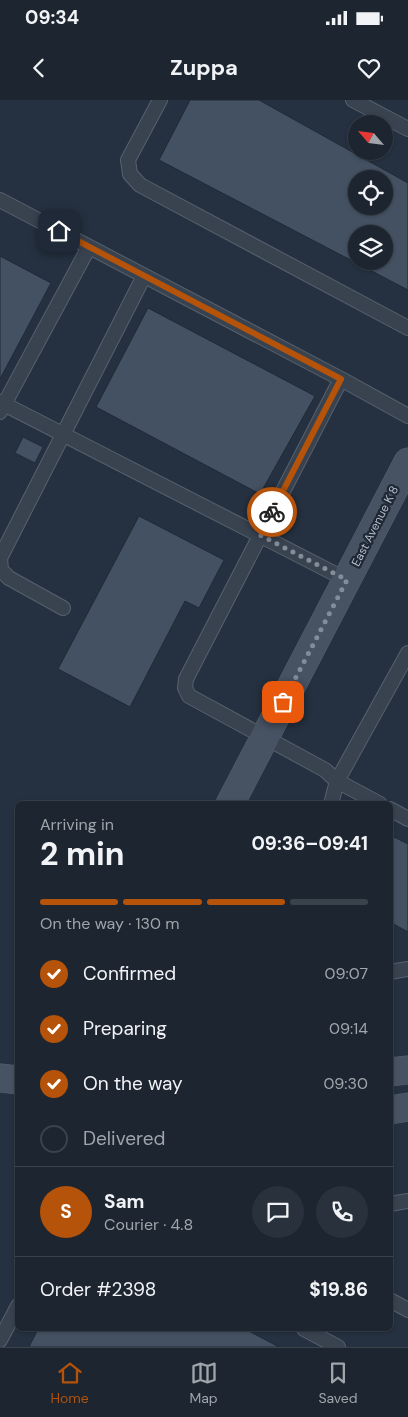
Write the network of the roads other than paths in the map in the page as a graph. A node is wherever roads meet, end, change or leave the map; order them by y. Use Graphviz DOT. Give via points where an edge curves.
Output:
graph roads {
  1 [pos="160,100"];
  2 [pos="353,100"];
  3 [pos="408,129"];
  4 [pos="0,200"];
  5 [pos="89,247"];
  6 [pos="144,276"];
  7 [pos="408,328"];
  8 [pos="341,379"];
  9 [pos="1,406"];
  10 [pos="408,416"];
  11 [pos="62,433"];
  12 [pos="408,462"];
  13 [pos="402,490"];
  14 [pos="260,535"];
  15 [pos="347,580"];
  16 [pos="64,608"];
  17 [pos="408,653"];
  18 [pos="265,737"];
  19 [pos="337,781"];
  20 [pos="232,801"];
  21 [pos="332,801"];
  22 [pos="374,801"];
  23 [pos="393,811"];
  24 [pos="408,819"];
  25 [pos="408,969"];
  26 [pos="393,972"];
  27 [pos="408,1070"];
  28 [pos="393,1072"];
  29 [pos="0,1078"];
  30 [pos="15,1080"];
  31 [pos="408,1107"];
  32 [pos="393,1110"];
  33 [pos="408,1201"];
  34 [pos="393,1204"];
  35 [pos="393,1302"];
  36 [pos="408,1310"];
  37 [pos="15,1312"];
  38 [pos="308,1331"];
  39 [pos="0,1340"];
  40 [pos="338,1347"];
  1 -- 7 [label="lane" via="128,160 130,174 140,185"];
  2 -- 3 [label="lane"];
  4 -- 5 [label="lane"];
  5 -- 6 [label="lane"];
  5 -- 9 [label="lane"];
  6 -- 8 [label="lane"];
  6 -- 11 [label="lane"];
  8 -- 10 [label="lane"];
  8 -- 14 [label="lane"];
  9 -- 11 [label="lane"];
  11 -- 14 [label="lane"];
  11 -- 16 [label="lane" via="0,558 1,570 9,578"];
  12 -- 13 [label="street, East Avenue K 8"];
  13 -- 15 [label="street, East Avenue K 8"];
  14 -- 15 [label="lane"];
  14 -- 18 [label="lane" via="184,688 189,696"];
  15 -- 18 [label="street, East Avenue K 8"];
  17 -- 19 [label="lane"];
  18 -- 19 [label="lane" via="325,770"];
  18 -- 20 [label="street, East Avenue K 8"];
  19 -- 21 [label="lane"];
  19 -- 22 [label="lane"];
  23 -- 24 [label="lane"];
  25 -- 26 [label="lane"];
  27 -- 28 [label="street"];
  29 -- 30 [label="street"];
  31 -- 32 [label="street"];
  33 -- 34 [label="lane"];
  35 -- 36 [label="lane"];
  37 -- 39 [label="lane"];
  38 -- 40 [label="lane"];
}
